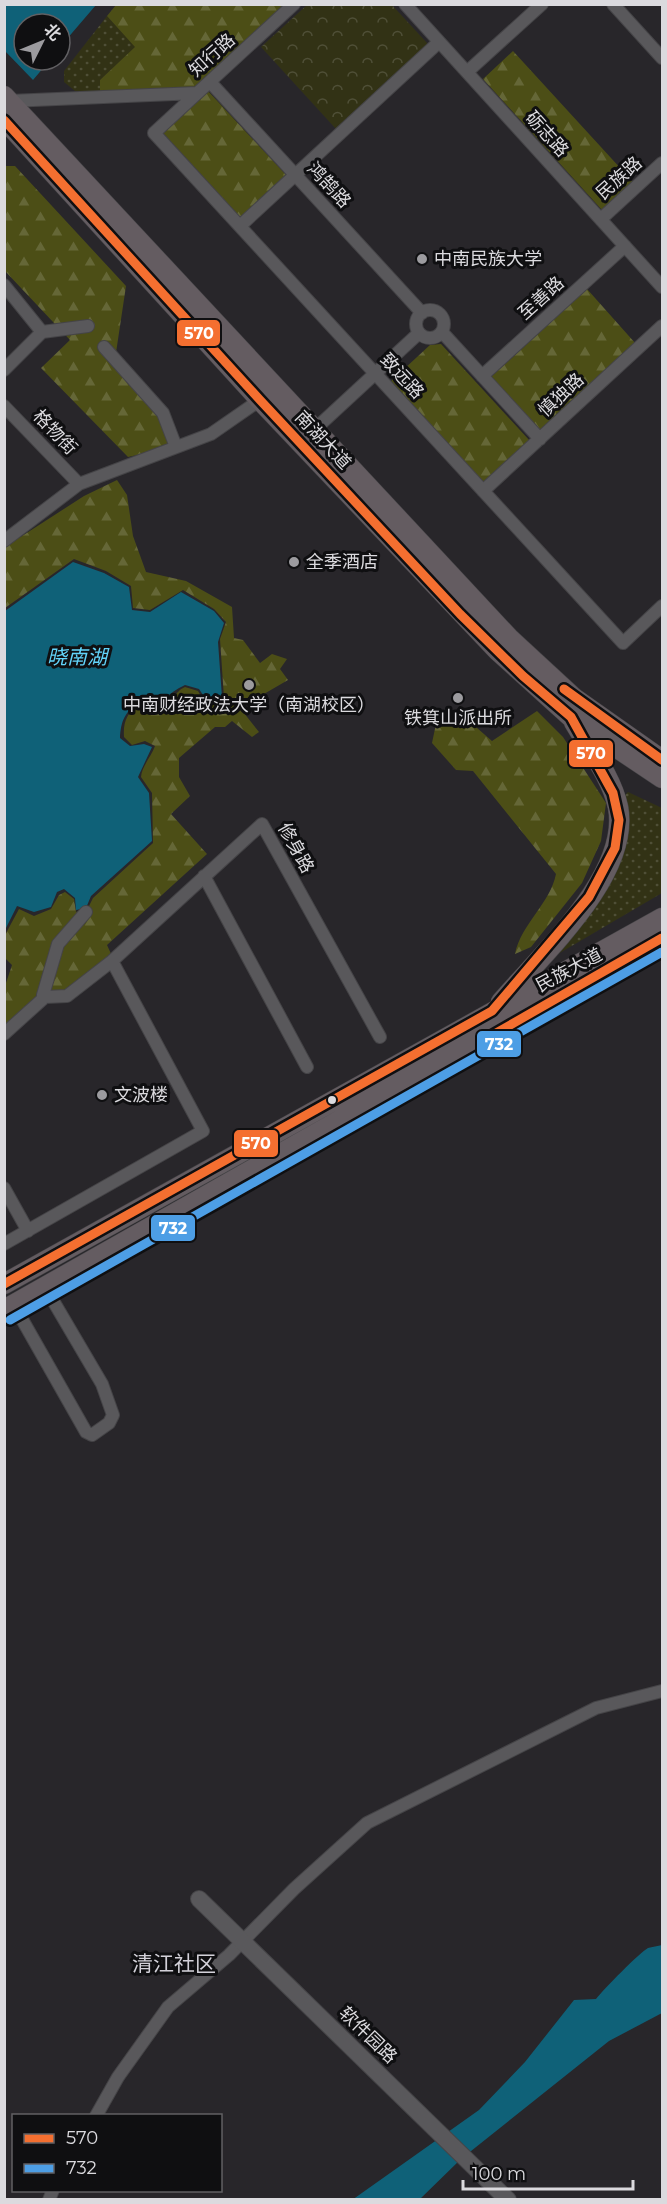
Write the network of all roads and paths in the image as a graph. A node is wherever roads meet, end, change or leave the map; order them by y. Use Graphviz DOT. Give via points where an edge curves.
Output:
graph roads {
  1 [pos="294,4"];
  2 [pos="405,4"];
  3 [pos="542,4"];
  4 [pos="613,4"];
  5 [pos="663,37"];
  6 [pos="439,42"];
  7 [pos="652,47"];
  8 [pos="663,58"];
  9 [pos="467,72"];
  10 [pos="210,82"];
  11 [pos="197,93"];
  12 [pos="6,102"];
  13 [pos="154,133"];
  14 [pos="663,163"];
  15 [pos="296,175"];
  16 [pos="601,219"];
  17 [pos="240,226"];
  18 [pos="625,246"];
  19 [pos="4,285"];
  20 [pos="663,287"];
  21 [pos="422,313"];
  22 [pos="88,326"];
  23 [pos="663,326"];
  24 [pos="42,332"];
  25 [pos="442,332"];
  26 [pos="419,333"];
  27 [pos="104,347"];
  28 [pos="4,370"];
  29 [pos="376,374"];
  30 [pos="482,376"];
  31 [pos="260,400"];
  32 [pos="4,406"];
  33 [pos="314,430"];
  34 [pos="540,439"];
  35 [pos="176,447"];
  36 [pos="79,484"];
  37 [pos="483,491"];
  38 [pos="4,542"];
  39 [pos="663,606"];
  40 [pos="571,717"];
  41 [pos="663,760"];
  42 [pos="663,778"];
  43 [pos="204,876"];
  44 [pos="86,912"];
  45 [pos="663,918"];
  46 [pos="663,938"];
  47 [pos="112,961"];
  48 [pos="43,995"];
  49 [pos="492,1011"];
  50 [pos="4,1034"];
  51 [pos="380,1037"];
  52 [pos="307,1066"];
  53 [pos="4,1188"];
  54 [pos="28,1231"];
  55 [pos="4,1244"];
  56 [pos="4,1284"];
  57 [pos="45,1287"];
  58 [pos="6,1307"];
  59 [pos="663,1691"];
  60 [pos="200,1899"];
  61 [pos="241,1941"];
  62 [pos="97,2114"];
  63 [pos="508,2199"];
  1 -- 10 [label="street, 知行路"];
  2 -- 6 [label="street, 砺志路"];
  3 -- 9 [label="street"];
  4 -- 7 [label="street"];
  5 -- 7 [label="street"];
  6 -- 9 [label="street, 砺志路"];
  6 -- 15 [label="street"];
  7 -- 8 [label="street"];
  9 -- 16 [label="street, 砺志路"];
  10 -- 11 [label="street, 知行路"];
  10 -- 15 [label="street, 鸿鹄路"];
  11 -- 12 [label="street"];
  11 -- 13 [label="street, 知行路"];
  12 -- 31 [label="main road, 南湖大道"];
  12 -- 33 [label="main road, 南湖大道"];
  13 -- 17 [label="street, 致远路"];
  14 -- 16 [label="street, 民族路"];
  15 -- 17 [label="street"];
  15 -- 21 [label="street, 鸿鹄路"];
  16 -- 18 [label="street, 砺志路"];
  17 -- 29 [label="street, 致远路"];
  18 -- 20 [label="street, 砺志路"];
  18 -- 30 [label="street, 至善路"];
  19 -- 24 [label="street"];
  21 -- 25 [label="street" via="431,310 440,314"];
  21 -- 26 [label="street" via="416,320"];
  22 -- 24 [label="street"];
  23 -- 34 [label="street, 慎独路"];
  24 -- 28 [label="street"];
  25 -- 26 [label="street" via="429,338"];
  25 -- 30 [label="street"];
  26 -- 29 [label="street"];
  27 -- 35 [label="street" via="163,413"];
  29 -- 33 [label="street"];
  29 -- 37 [label="street, 致远路"];
  30 -- 34 [label="street"];
  31 -- 35 [label="street" via="212,434"];
  31 -- 40 [label="main road, 南湖大道" via="490,644"];
  32 -- 36 [label="street, 格物街"];
  33 -- 41 [label="main road, 南湖大道" via="474,603 541,669 574,698"];
  34 -- 37 [label="street, 慎独路"];
  35 -- 36 [label="street"];
  36 -- 38 [label="street"];
  37 -- 39 [label="street, 致远路" via="623,643"];
  40 -- 42 [label="main road, 南湖大道"];
  40 -- 49 [label="main road" via="613,793 619,820 615,848 584,904"];
  43 -- 47 [label="street, 修身路"];
  43 -- 51 [label="street, 修身路" via="261,824"];
  43 -- 52 [label="street"];
  44 -- 48 [label="street" via="58,944"];
  45 -- 49 [label="main road, 民族大道"];
  46 -- 57 [label="main road, 民族大道"];
  47 -- 50 [label="street, 修身路" via="67,996 45,996"];
  47 -- 54 [label="street" via="203,1131"];
  49 -- 56 [label="main road, 民族大道"];
  53 -- 54 [label="street"];
  54 -- 55 [label="street"];
  57 -- 58 [label="main road, 民族大道"];
  57 -- 58 [label="street" via="102,1384 113,1415 101,1431 92,1435 86,1432 23,1321"];
  59 -- 61 [label="street" via="596,1708 368,1823"];
  60 -- 61 [label="main road, 软件园路"];
  61 -- 62 [label="street" via="168,2007"];
  61 -- 63 [label="main road, 软件园路"];
}
